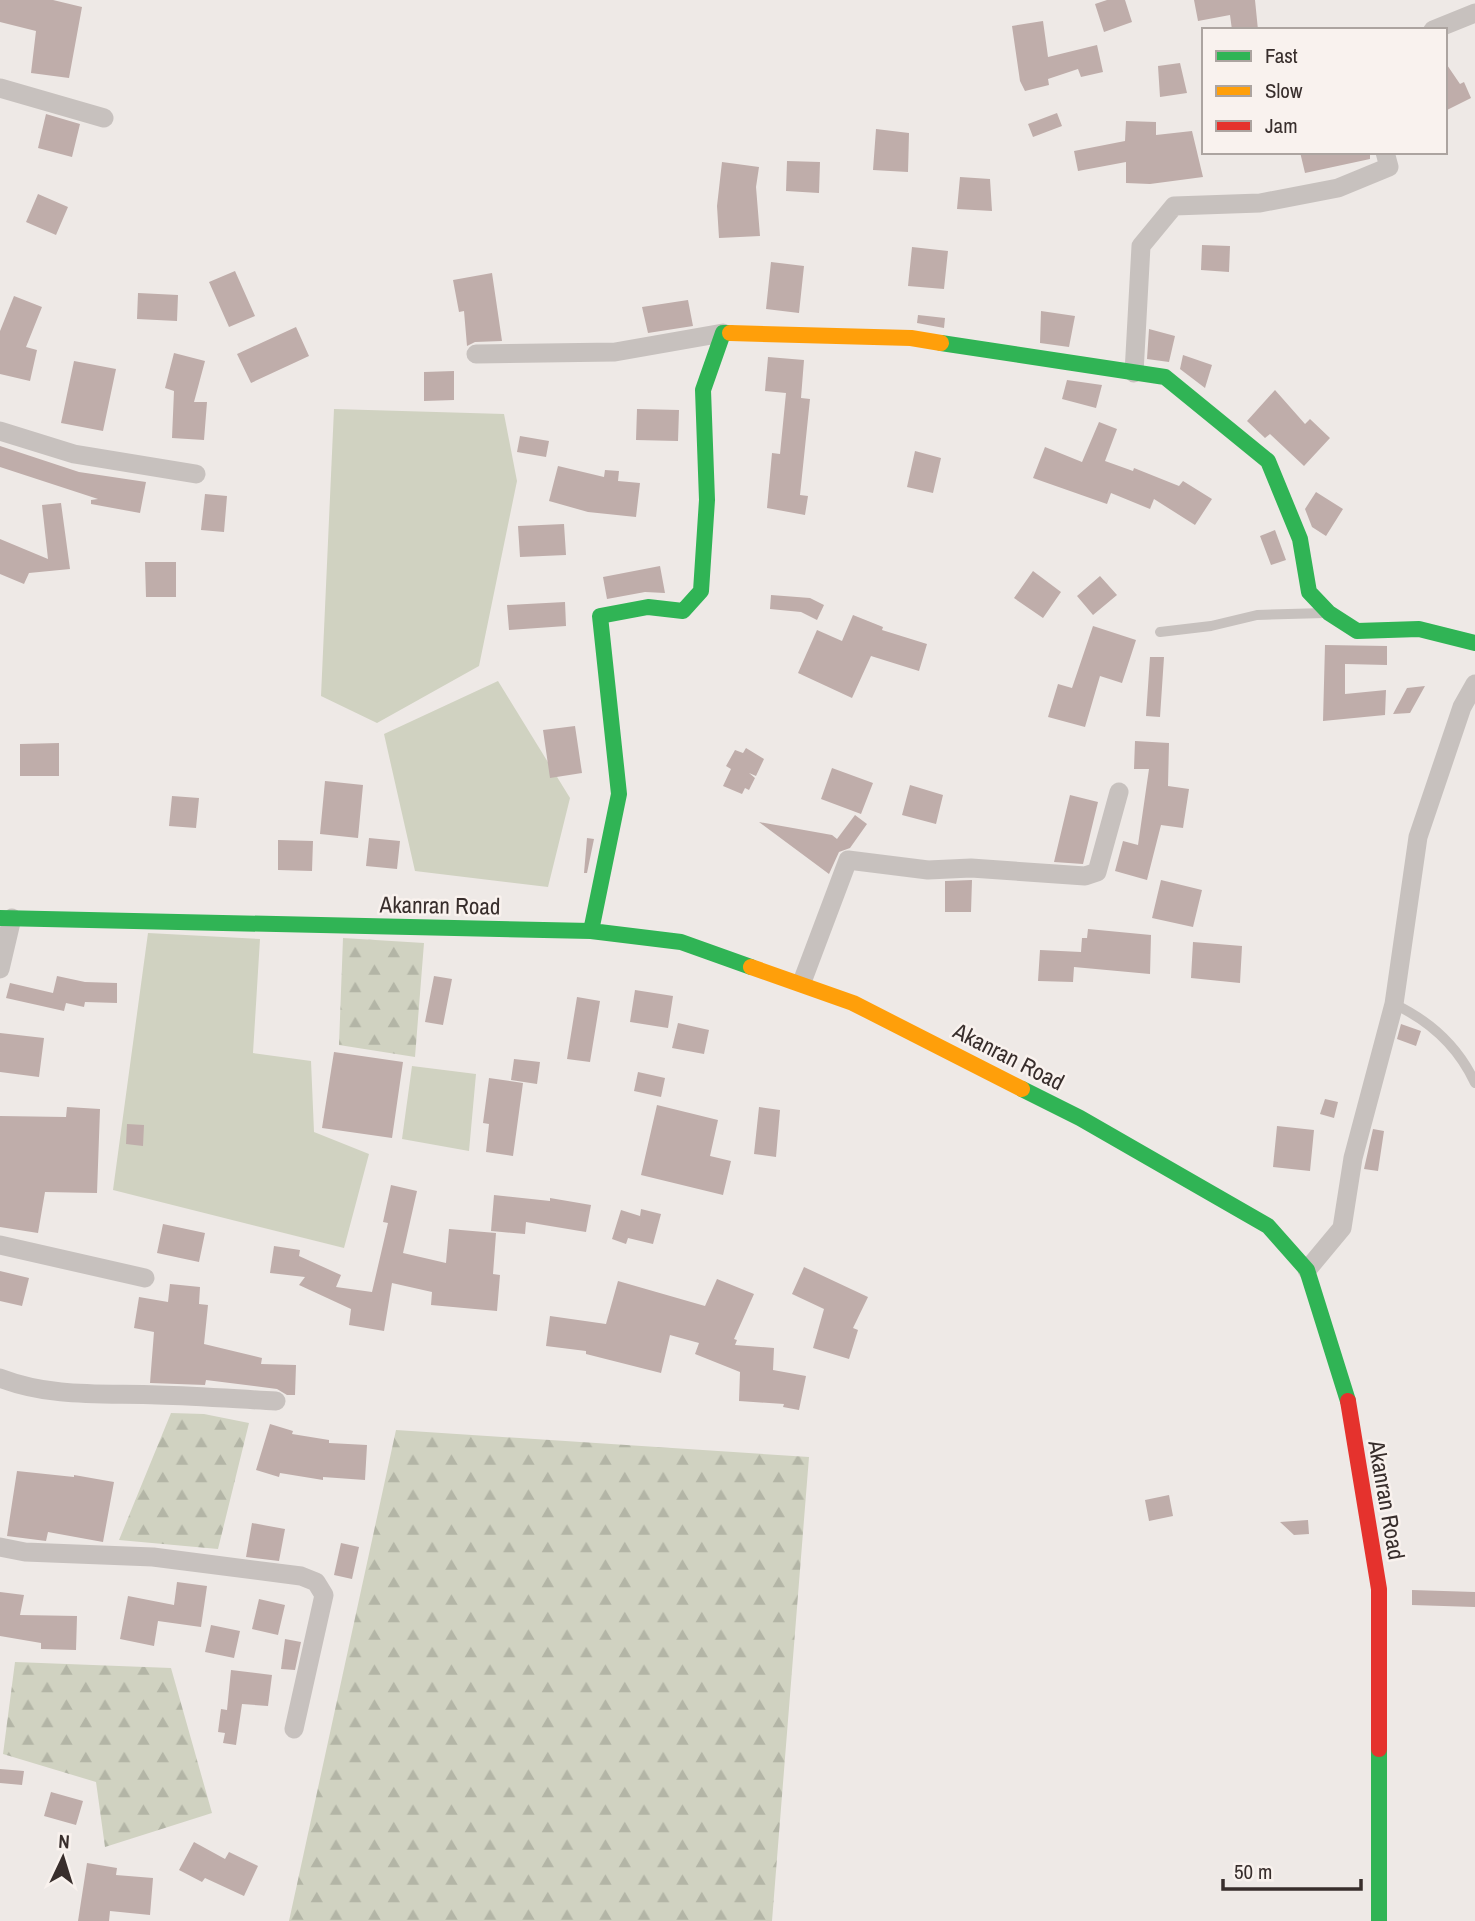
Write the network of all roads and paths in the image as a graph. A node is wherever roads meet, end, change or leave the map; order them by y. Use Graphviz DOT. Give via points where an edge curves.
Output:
graph roads {
  1 [pos="1475,13"];
  2 [pos="1438,28"];
  3 [pos="0,88"];
  4 [pos="104,118"];
  5 [pos="1386,154"];
  6 [pos="723,333"];
  7 [pos="476,354"];
  8 [pos="1134,373"];
  9 [pos="0,431"];
  10 [pos="196,474"];
  11 [pos="1329,613"];
  12 [pos="1160,632"];
  13 [pos="1475,643"];
  14 [pos="1475,684"];
  15 [pos="1119,792"];
  16 [pos="6,918"];
  17 [pos="591,931"];
  18 [pos="0,969"];
  19 [pos="802,982"];
  20 [pos="1394,1004"];
  21 [pos="1475,1083"];
  22 [pos="0,1245"];
  23 [pos="1307,1270"];
  24 [pos="145,1278"];
  25 [pos="0,1378"];
  26 [pos="276,1401"];
  27 [pos="0,1547"];
  28 [pos="294,1729"];
  29 [pos="1379,1921"];
  1 -- 2 [label="street"];
  3 -- 4 [label="street"];
  5 -- 8 [label="street" via="1389,166 1338,188 1260,203 1174,206 1141,246"];
  6 -- 7 [label="street" via="615,352"];
  6 -- 8 [label="main road" via="911,338"];
  6 -- 17 [label="main road" via="703,390 707,500 701,591 683,611 648,607 600,616 618,794"];
  8 -- 11 [label="main road" via="1165,377 1268,461 1300,539 1309,592"];
  9 -- 10 [label="street" via="74,454"];
  11 -- 12 [label="lane" via="1257,615"];
  11 -- 13 [label="main road" via="1357,631 1419,629"];
  14 -- 20 [label="street" via="1462,706 1418,837"];
  15 -- 19 [label="street" via="1097,872 1084,876 928,870 848,860"];
  16 -- 17 [label="main road, Akanran Road"];
  16 -- 18 [label="street"];
  17 -- 19 [label="main road, Akanran Road" via="681,942"];
  19 -- 23 [label="main road, Akanran Road" via="853,1003 1080,1118 1268,1226"];
  20 -- 21 [label="lane" via="1422,1017 1448,1042"];
  20 -- 23 [label="street" via="1353,1158 1342,1228"];
  22 -- 24 [label="street"];
  23 -- 29 [label="main road, Akanran Road" via="1347,1395 1379,1588"];
  25 -- 26 [label="street" via="68,1395"];
  27 -- 28 [label="street" via="153,1557 301,1576 316,1582 324,1595"];
}
